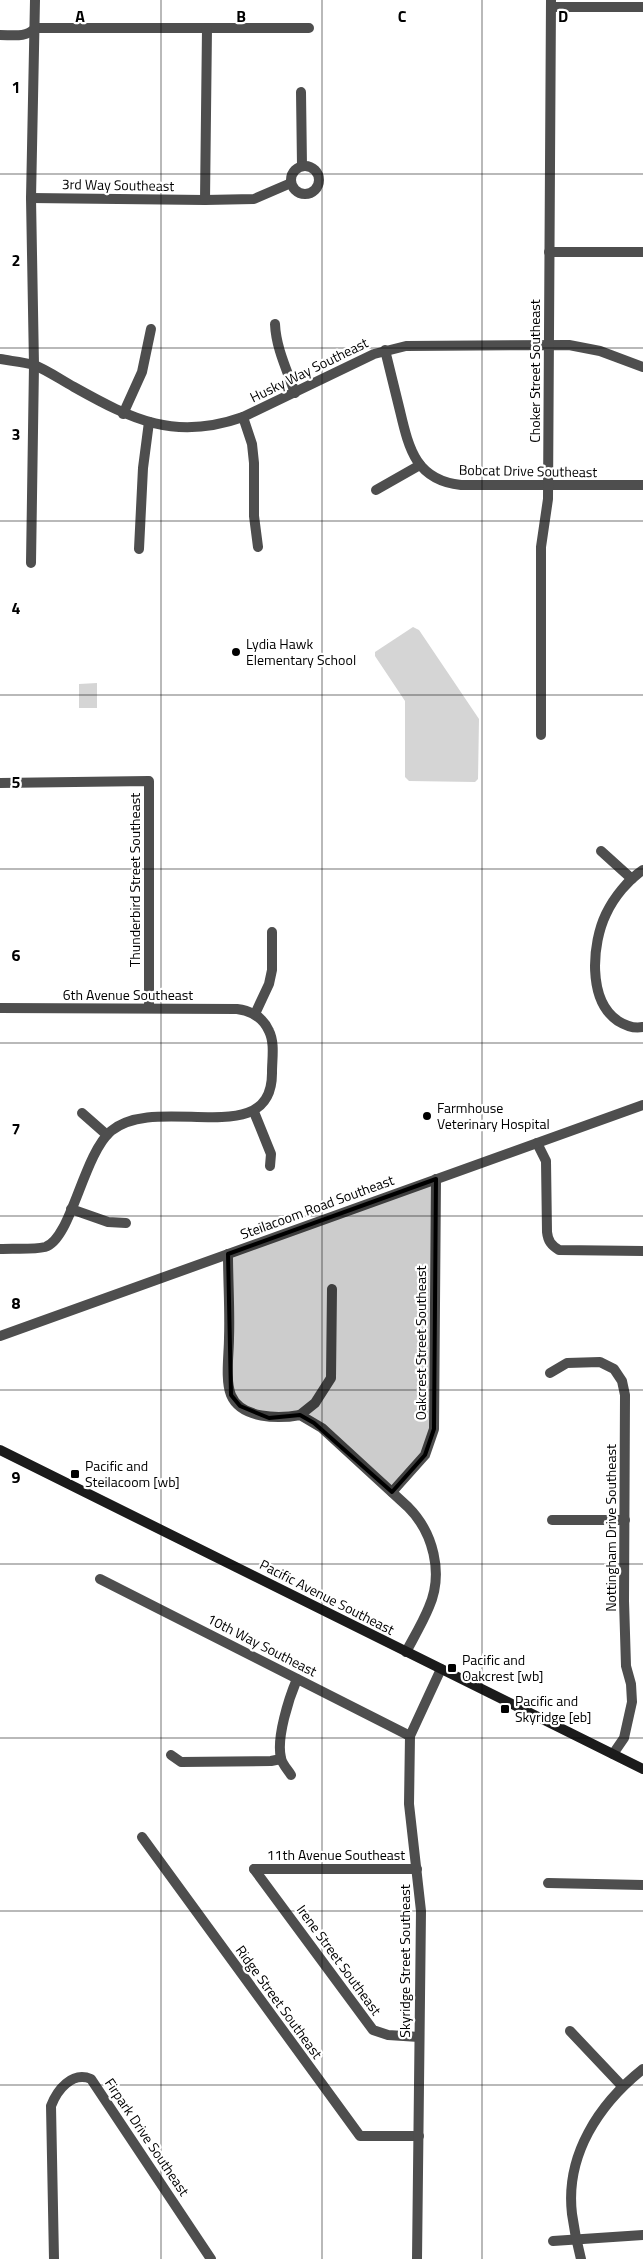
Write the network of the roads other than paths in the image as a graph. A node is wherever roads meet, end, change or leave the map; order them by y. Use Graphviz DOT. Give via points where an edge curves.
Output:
graph roads {
  1 [pos="35,0"];
  2 [pos="551,3"];
  3 [pos="643,7"];
  4 [pos="34,28"];
  5 [pos="207,28"];
  6 [pos="309,28"];
  7 [pos="0,35"];
  8 [pos="301,92"];
  9 [pos="302,166"];
  10 [pos="291,183"];
  11 [pos="31,198"];
  12 [pos="205,200"];
  13 [pos="549,252"];
  14 [pos="643,252"];
  15 [pos="275,324"];
  16 [pos="151,328"];
  17 [pos="548,345"];
  18 [pos="385,350"];
  19 [pos="0,359"];
  20 [pos="34,365"];
  21 [pos="643,366"];
  22 [pos="295,393"];
  23 [pos="123,414"];
  24 [pos="243,417"];
  25 [pos="149,422"];
  26 [pos="420,465"];
  27 [pos="548,485"];
  28 [pos="643,485"];
  29 [pos="376,490"];
  30 [pos="258,547"];
  31 [pos="139,549"];
  32 [pos="30,562"];
  33 [pos="541,735"];
  34 [pos="0,782"];
  35 [pos="600,851"];
  36 [pos="643,870"];
  37 [pos="632,879"];
  38 [pos="272,932"];
  39 [pos="0,1008"];
  40 [pos="150,1008"];
  41 [pos="255,1014"];
  42 [pos="643,1027"];
  43 [pos="643,1105"];
  44 [pos="254,1112"];
  45 [pos="82,1113"];
  46 [pos="107,1136"];
  47 [pos="537,1142"];
  48 [pos="270,1166"];
  49 [pos="436,1179"];
  50 [pos="71,1209"];
  51 [pos="126,1223"];
  52 [pos="0,1248"];
  53 [pos="643,1251"];
  54 [pos="228,1254"];
  55 [pos="332,1289"];
  56 [pos="0,1336"];
  57 [pos="550,1373"];
  58 [pos="300,1415"];
  59 [pos="0,1450"];
  60 [pos="392,1492"];
  61 [pos="552,1520"];
  62 [pos="625,1520"];
  63 [pos="100,1579"];
  64 [pos="406,1652"];
  65 [pos="441,1669"];
  66 [pos="297,1679"];
  67 [pos="410,1736"];
  68 [pos="613,1754"];
  69 [pos="171,1755"];
  70 [pos="281,1759"];
  71 [pos="643,1769"];
  72 [pos="291,1775"];
  73 [pos="142,1837"];
  74 [pos="254,1869"];
  75 [pos="417,1869"];
  76 [pos="548,1883"];
  77 [pos="643,1885"];
  78 [pos="570,2031"];
  79 [pos="419,2038"];
  80 [pos="643,2070"];
  81 [pos="622,2086"];
  82 [pos="419,2136"];
  83 [pos="643,2235"];
  84 [pos="576,2239"];
  85 [pos="553,2241"];
  86 [pos="54,2259"];
  87 [pos="211,2259"];
  88 [pos="417,2259"];
  89 [pos="580,2259"];
  1 -- 4 [label="street"];
  2 -- 3 [label="street"];
  2 -- 13 [label="street, Choker Street Southeast"];
  4 -- 5 [label="street"];
  4 -- 7 [label="street" via="23,35"];
  4 -- 11 [label="street"];
  5 -- 6 [label="street"];
  5 -- 12 [label="street"];
  8 -- 9 [label="street"];
  9 -- 10 [label="street" via="294,170"];
  9 -- 10 [label="street" via="315,171 319,179 316,188 301,194"];
  10 -- 12 [label="street, 3rd Way Southeast" via="254,199"];
  11 -- 12 [label="street, 3rd Way Southeast"];
  11 -- 20 [label="street"];
  13 -- 14 [label="street"];
  13 -- 17 [label="street, Choker Street Southeast"];
  15 -- 22 [label="street"];
  16 -- 23 [label="street" via="142,372"];
  17 -- 18 [label="street, Husky Way Southeast" via="412,346"];
  17 -- 21 [label="street, Husky Way Southeast" via="579,346"];
  17 -- 27 [label="street, Choker Street Southeast"];
  18 -- 22 [label="street, Husky Way Southeast"];
  18 -- 26 [label="street, Bobcat Drive Southeast" via="408,441"];
  19 -- 20 [label="street, Husky Way Southeast"];
  20 -- 23 [label="street, Husky Way Southeast"];
  20 -- 32 [label="street"];
  22 -- 24 [label="street, Husky Way Southeast"];
  23 -- 25 [label="street, Husky Way Southeast"];
  24 -- 25 [label="street, Husky Way Southeast" via="198,427"];
  24 -- 30 [label="street" via="252,444"];
  25 -- 31 [label="street"];
  26 -- 27 [label="street, Bobcat Drive Southeast" via="438,479 453,484"];
  26 -- 29 [label="street"];
  27 -- 28 [label="street, Bobcat Drive Southeast"];
  27 -- 33 [label="street, Choker Street Southeast" via="541,547"];
  34 -- 40 [label="street, Thunderbird Street Southeast" via="149,782"];
  35 -- 37 [label="street"];
  36 -- 37 [label="street"];
  37 -- 42 [label="street" via="606,913 597,948 596,973 604,1006 614,1019 624,1025"];
  38 -- 41 [label="street" via="272,970"];
  39 -- 40 [label="street, 6th Avenue Southeast"];
  40 -- 41 [label="street, 6th Avenue Southeast" via="237,1008"];
  41 -- 44 [label="street" via="271,1035 272,1083 267,1100"];
  43 -- 47 [label="street, Steilacoom Road Southeast"];
  44 -- 46 [label="street" via="237,1116 146,1117 128,1121"];
  44 -- 48 [label="street" via="271,1154"];
  45 -- 46 [label="street"];
  46 -- 50 [label="street" via="93,1153"];
  47 -- 49 [label="street, Steilacoom Road Southeast"];
  47 -- 53 [label="street" via="546,1161 547,1232 552,1246 559,1250"];
  49 -- 54 [label="street, Steilacoom Road Southeast"];
  49 -- 60 [label="street, Oakcrest Street Southeast" via="434,1430 425,1456"];
  50 -- 51 [label="street" via="108,1222"];
  50 -- 52 [label="street" via="54,1243 38,1248"];
  54 -- 56 [label="street, Steilacoom Road Southeast"];
  54 -- 58 [label="street" via="228,1368 232,1395 240,1406 269,1418"];
  55 -- 58 [label="street" via="331,1378 315,1403"];
  57 -- 62 [label="street, Nottingham Drive Southeast" via="567,1363 600,1362 614,1369 622,1381 625,1395"];
  58 -- 60 [label="street" via="322,1428"];
  59 -- 64 [label="main road, Pacific Avenue Southeast"];
  60 -- 64 [label="street" via="425,1526 434,1555 432,1600"];
  61 -- 62 [label="street"];
  62 -- 68 [label="street, Nottingham Drive Southeast" via="626,1666 632,1702 624,1738"];
  63 -- 66 [label="street, 10th Way Southeast"];
  64 -- 65 [label="main road, Pacific Avenue Southeast"];
  65 -- 67 [label="street, Skyridge Street Southeast"];
  65 -- 68 [label="main road, Pacific Avenue Southeast"];
  66 -- 67 [label="street, 10th Way Southeast"];
  66 -- 70 [label="street" via="286,1707"];
  67 -- 75 [label="street, Skyridge Street Southeast" via="409,1804"];
  68 -- 71 [label="main road, Pacific Avenue Southeast"];
  69 -- 70 [label="street" via="181,1762"];
  70 -- 72 [label="street"];
  73 -- 82 [label="street, Ridge Street Southeast" via="360,2136"];
  74 -- 75 [label="street, 11th Avenue Southeast"];
  74 -- 79 [label="street, Irene Street Southeast" via="373,2030"];
  75 -- 79 [label="street, Skyridge Street Southeast" via="421,1911"];
  76 -- 77 [label="street"];
  78 -- 81 [label="street"];
  79 -- 82 [label="street, Skyridge Street Southeast"];
  80 -- 81 [label="street"];
  81 -- 84 [label="street" via="597,2118 578,2157 571,2201"];
  82 -- 88 [label="street, Skyridge Street Southeast"];
  83 -- 84 [label="street"];
  84 -- 85 [label="street"];
  84 -- 89 [label="street"];
  86 -- 87 [label="street, Firpark Drive Southeast" via="51,2106 60,2088 71,2080 86,2077 91,2079"];
}
